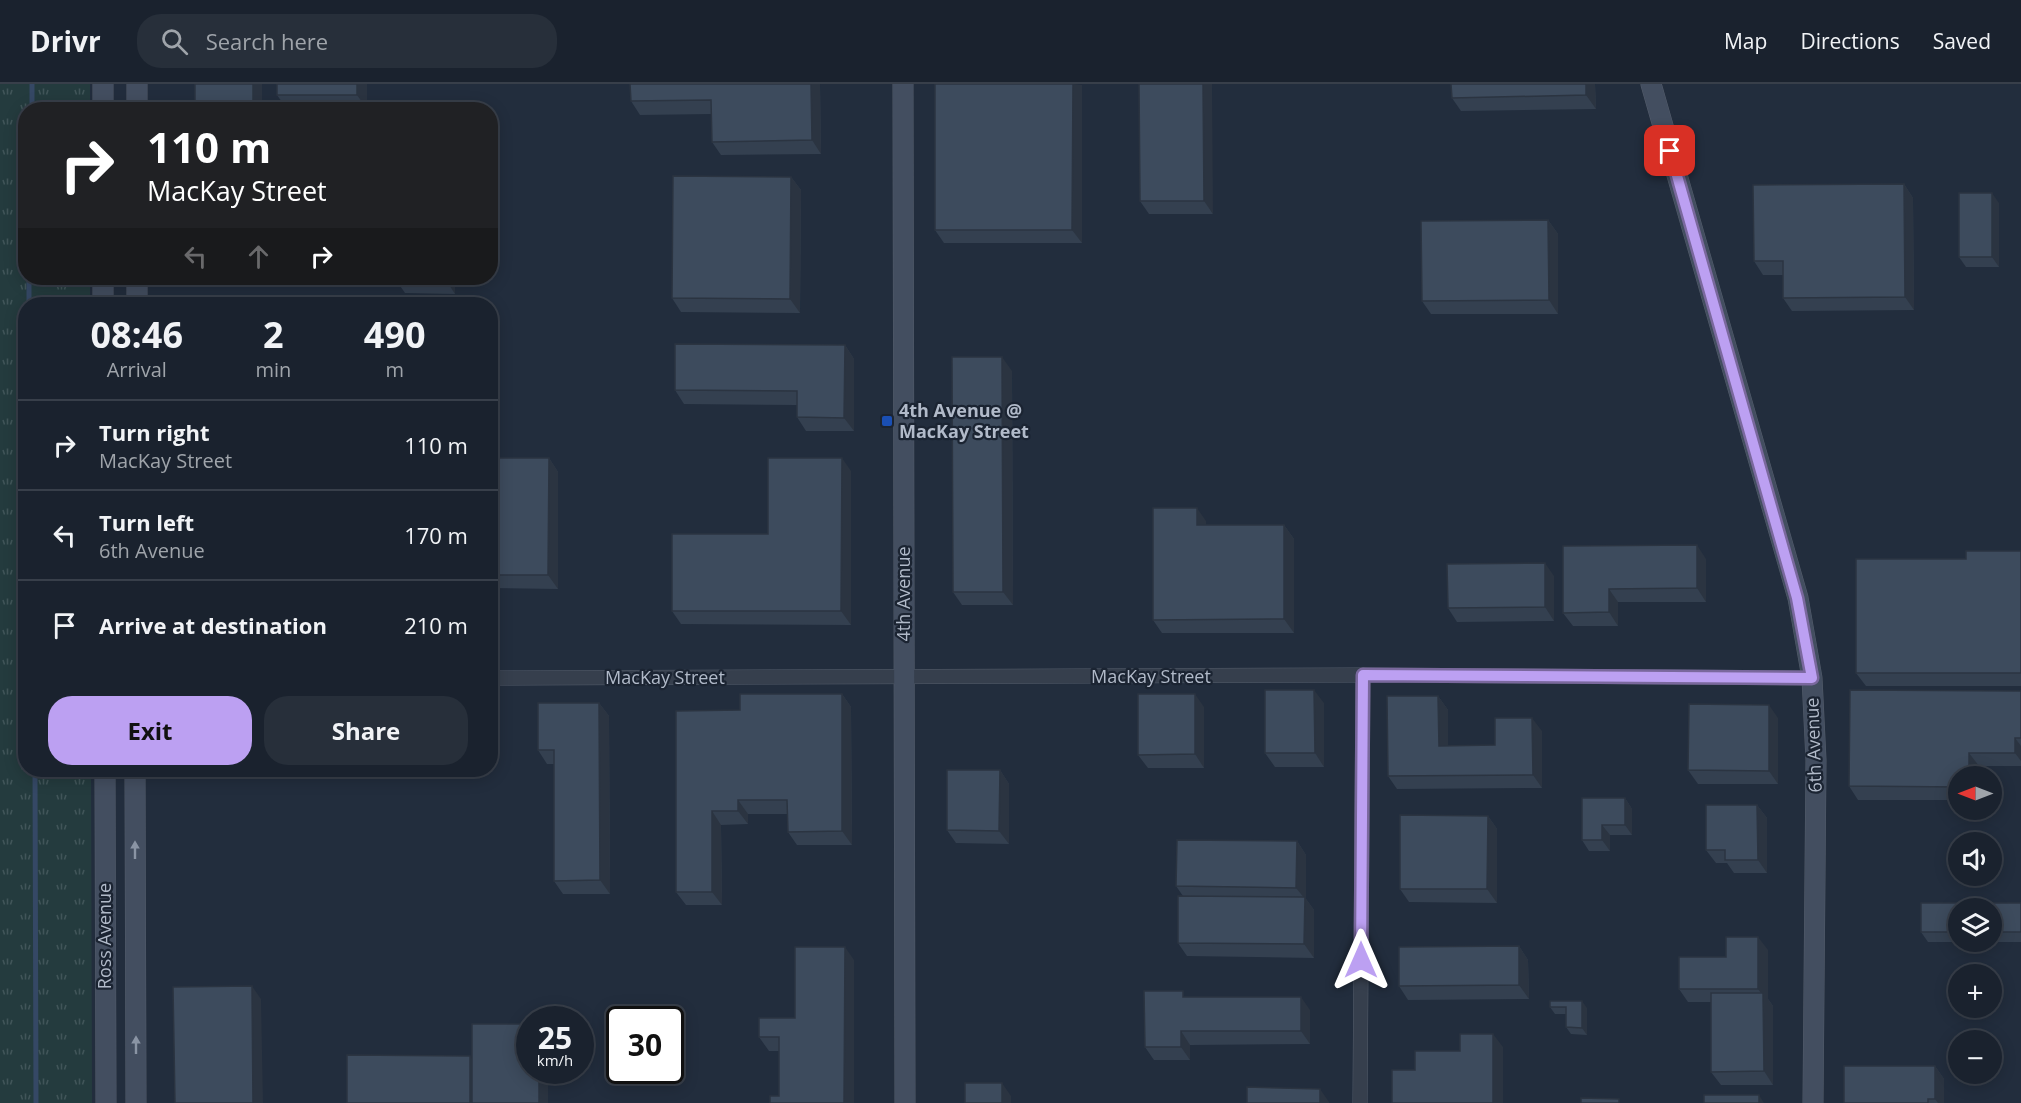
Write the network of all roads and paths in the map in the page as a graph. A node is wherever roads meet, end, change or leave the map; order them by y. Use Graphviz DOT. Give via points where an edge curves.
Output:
graph roads {
  1 [pos="103,84"];
  2 [pos="137,84"];
  3 [pos="903,84"];
  4 [pos="1651,84"];
  5 [pos="103,102"];
  6 [pos="137,102"];
  7 [pos="1363,675"];
  8 [pos="498,678"];
  9 [pos="904,678"];
  10 [pos="1812,678"];
  11 [pos="105,777"];
  12 [pos="135,777"];
  13 [pos="106,1103"];
  14 [pos="136,1103"];
  15 [pos="905,1103"];
  16 [pos="1360,1103"];
  17 [pos="1812,1103"];
  1 -- 5 [label="street"];
  2 -- 6 [label="street"];
  3 -- 9 [label="street, 4th Avenue"];
  4 -- 10 [label="street, 6th Avenue" via="1797,598"];
  7 -- 9 [label="street, MacKay Street"];
  7 -- 10 [label="street, MacKay Street"];
  7 -- 16 [label="street"];
  8 -- 9 [label="street, MacKay Street"];
  9 -- 15 [label="street, 4th Avenue"];
  10 -- 17 [label="street, 6th Avenue" via="1816,760"];
  11 -- 13 [label="street, Ross Avenue"];
  14 -- 12 [label="street, Ross Avenue, one-way"];
}
